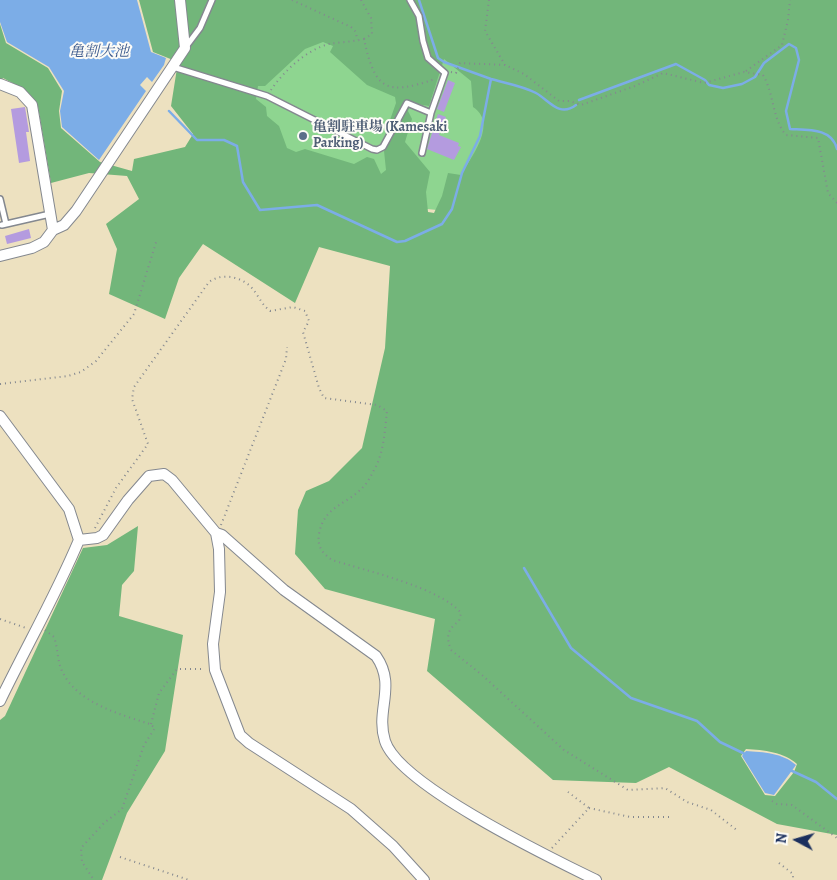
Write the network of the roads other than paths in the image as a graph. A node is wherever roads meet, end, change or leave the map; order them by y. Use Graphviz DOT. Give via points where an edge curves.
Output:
graph roads {
  1 [pos="180,0"];
  2 [pos="212,0"];
  3 [pos="410,0"];
  4 [pos="185,48"];
  5 [pos="173,67"];
  6 [pos="0,84"];
  7 [pos="431,113"];
  8 [pos="422,153"];
  9 [pos="0,199"];
  10 [pos="51,214"];
  11 [pos="53,230"];
  12 [pos="0,256"];
  13 [pos="0,416"];
  14 [pos="216,534"];
  15 [pos="78,540"];
  16 [pos="0,701"];
  17 [pos="424,880"];
  18 [pos="596,880"];
  1 -- 4 [label="street"];
  2 -- 4 [label="lane" via="200,28"];
  3 -- 7 [label="lane" via="419,16 428,58 444,71"];
  4 -- 5 [label="street"];
  5 -- 7 [label="lane" via="267,96 377,150 383,147 408,103"];
  5 -- 11 [label="street" via="76,211 64,225"];
  6 -- 10 [label="street" via="20,92 32,104"];
  7 -- 8 [label="lane"];
  9 -- 10 [label="lane" via="4,225"];
  10 -- 11 [label="street"];
  11 -- 12 [label="street" via="44,242 32,248"];
  13 -- 15 [label="street" via="68,509"];
  14 -- 15 [label="street" via="172,480 158,473 150,476 128,500 103,535"];
  14 -- 17 [label="street" via="220,592 213,644 215,670 240,735 351,809 393,846"];
  14 -- 18 [label="street" via="222,535 252,559 284,590 376,656 387,679 382,724 385,742 393,755 414,775 506,835"];
  15 -- 16 [label="street" via="53,600"];
}
